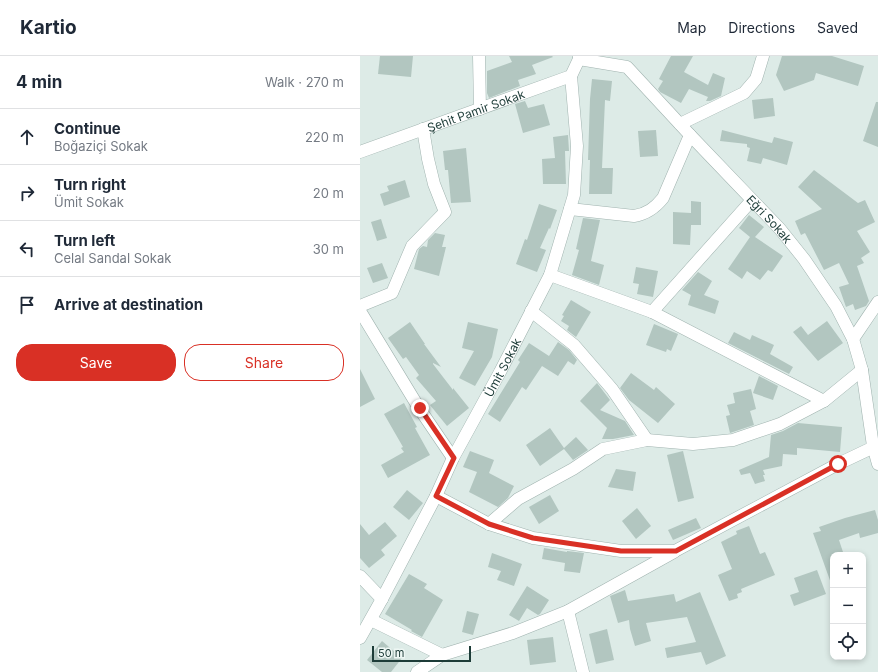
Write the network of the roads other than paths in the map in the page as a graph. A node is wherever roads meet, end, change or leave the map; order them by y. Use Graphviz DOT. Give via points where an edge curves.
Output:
graph roads {
  1 [pos="479,56"];
  2 [pos="763,56"];
  3 [pos="579,58"];
  4 [pos="571,76"];
  5 [pos="480,109"];
  6 [pos="680,124"];
  7 [pos="423,129"];
  8 [pos="690,135"];
  9 [pos="360,152"];
  10 [pos="752,200"];
  11 [pos="570,209"];
  12 [pos="550,275"];
  13 [pos="878,302"];
  14 [pos="360,306"];
  15 [pos="360,311"];
  16 [pos="532,311"];
  17 [pos="652,312"];
  18 [pos="853,339"];
  19 [pos="862,370"];
  20 [pos="824,401"];
  21 [pos="646,440"];
  22 [pos="876,446"];
  23 [pos="454,458"];
  24 [pos="878,464"];
  25 [pos="436,496"];
  26 [pos="489,524"];
  27 [pos="676,551"];
  28 [pos="360,576"];
  29 [pos="382,599"];
  30 [pos="568,611"];
  31 [pos="371,620"];
  32 [pos="360,638"];
  33 [pos="442,655"];
  34 [pos="417,672"];
  35 [pos="583,672"];
  1 -- 5 [label="street"];
  2 -- 6 [label="street" via="756,79 744,93"];
  3 -- 4 [label="street"];
  3 -- 6 [label="street, Eğri Sokak" via="628,67"];
  4 -- 5 [label="street, Şehit Pamir Sokak"];
  4 -- 11 [label="street, Ümit Sokak" via="577,146 574,195"];
  5 -- 7 [label="street, Şehit Pamir Sokak"];
  6 -- 8 [label="street, Eğri Sokak"];
  7 -- 9 [label="street, Şehit Pamir Sokak"];
  7 -- 14 [label="street" via="434,184 445,212 412,246 392,293"];
  8 -- 10 [label="street, Eğri Sokak"];
  8 -- 11 [label="street" via="663,198 653,209 634,216"];
  10 -- 17 [label="street"];
  10 -- 18 [label="street, Eğri Sokak" via="804,259 836,306"];
  11 -- 12 [label="street, Ümit Sokak"];
  12 -- 16 [label="street, Ümit Sokak"];
  12 -- 17 [label="street"];
  13 -- 18 [label="street"];
  15 -- 23 [label="street"];
  16 -- 21 [label="street" via="574,345 612,389"];
  16 -- 23 [label="street, Ümit Sokak"];
  17 -- 20 [label="street"];
  18 -- 19 [label="street, Eğri Sokak"];
  19 -- 20 [label="street"];
  19 -- 22 [label="street, Eğri Sokak"];
  20 -- 21 [label="street" via="780,424 733,440 693,444"];
  21 -- 26 [label="street" via="602,449 574,469 518,499"];
  22 -- 24 [label="street, Eğri Sokak"];
  22 -- 27 [label="street"];
  23 -- 25 [label="street, Ümit Sokak"];
  25 -- 26 [label="street"];
  25 -- 29 [label="street, Ümit Sokak"];
  26 -- 27 [label="street" via="533,538 621,551"];
  27 -- 30 [label="street"];
  28 -- 29 [label="street"];
  29 -- 31 [label="street, Ümit Sokak"];
  30 -- 33 [label="street" via="512,633"];
  30 -- 35 [label="street"];
  31 -- 32 [label="street, Ümit Sokak"];
  31 -- 33 [label="street"];
  33 -- 34 [label="street"];
}
